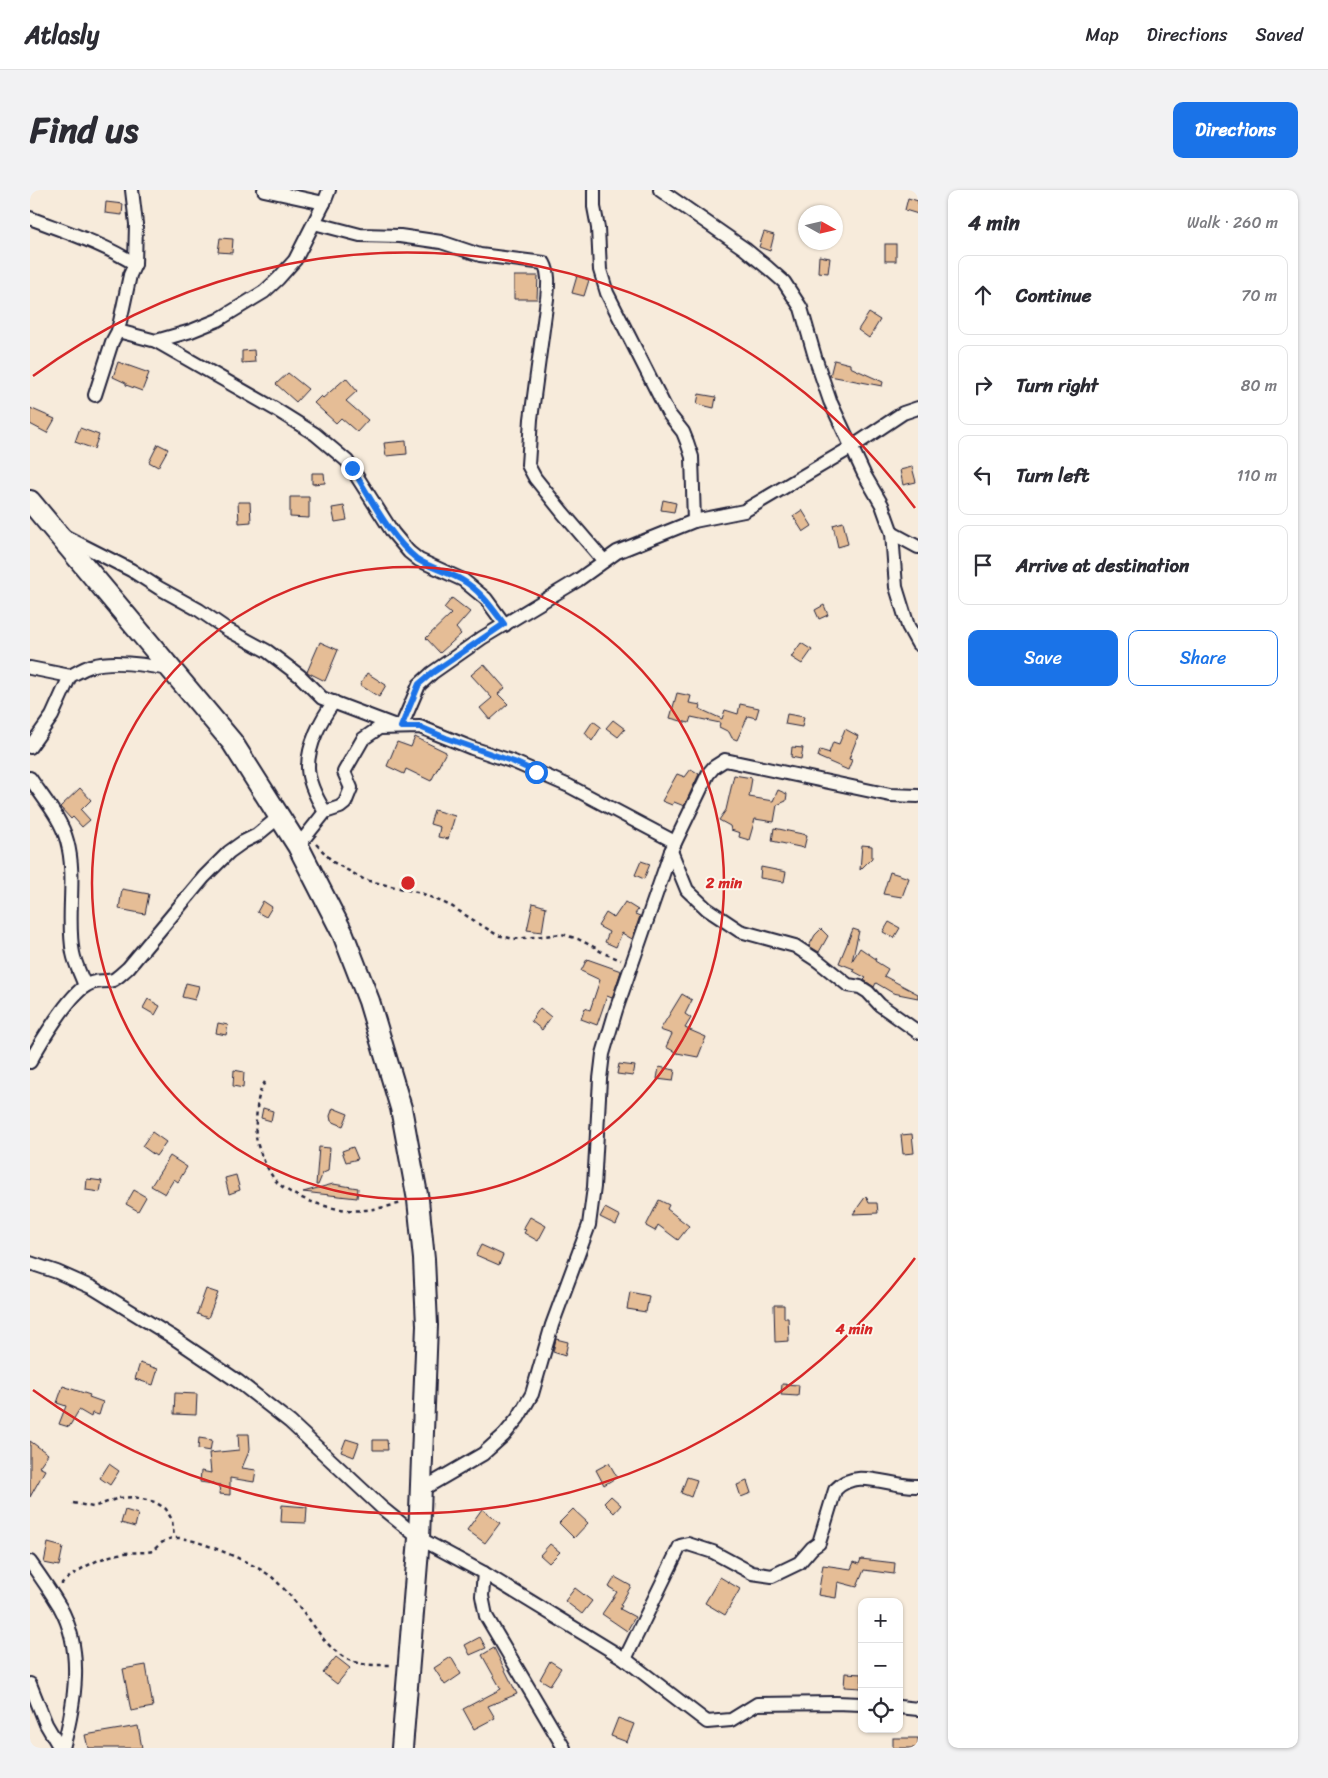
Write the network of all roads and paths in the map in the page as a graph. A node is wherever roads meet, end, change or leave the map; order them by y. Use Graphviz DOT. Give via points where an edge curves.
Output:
graph roads {
  1 [pos="132,190"];
  2 [pos="264,190"];
  3 [pos="329,190"];
  4 [pos="594,190"];
  5 [pos="660,190"];
  6 [pos="324,203"];
  7 [pos="30,218"];
  8 [pos="314,223"];
  9 [pos="135,264"];
  10 [pos="118,331"];
  11 [pos="156,341"];
  12 [pos="95,395"];
  13 [pos="918,408"];
  14 [pos="852,447"];
  15 [pos="30,501"];
  16 [pos="694,521"];
  17 [pos="54,532"];
  18 [pos="892,533"];
  19 [pos="918,547"];
  20 [pos="604,561"];
  21 [pos="504,624"];
  22 [pos="918,644"];
  23 [pos="30,668"];
  24 [pos="172,670"];
  25 [pos="70,676"];
  26 [pos="334,702"];
  27 [pos="401,727"];
  28 [pos="30,747"];
  29 [pos="30,778"];
  30 [pos="918,796"];
  31 [pos="325,812"];
  32 [pos="279,817"];
  33 [pos="303,841"];
  34 [pos="673,847"];
  35 [pos="632,964"];
  36 [pos="85,986"];
  37 [pos="918,1032"];
  38 [pos="34,1045"];
  39 [pos="30,1062"];
  40 [pos="265,1082"];
  41 [pos="418,1200"];
  42 [pos="30,1263"];
  43 [pos="918,1486"];
  44 [pos="421,1490"];
  45 [pos="73,1503"];
  46 [pos="174,1538"];
  47 [pos="419,1538"];
  48 [pos="30,1562"];
  49 [pos="484,1573"];
  50 [pos="60,1608"];
  51 [pos="624,1659"];
  52 [pos="408,1664"];
  53 [pos="30,1684"];
  54 [pos="858,1704"];
  55 [pos="903,1707"];
  56 [pos="918,1709"];
  57 [pos="62,1748"];
  58 [pos="402,1748"];
  59 [pos="564,1748"];
  1 -- 9 [label="street" via="136,224"];
  2 -- 6 [label="street"];
  3 -- 6 [label="street"];
  4 -- 16 [label="street" via="600,270 607,293 668,413 687,442 692,457"];
  5 -- 14 [label="street" via="745,249 784,282 801,308 830,401"];
  6 -- 8 [label="street"];
  7 -- 9 [label="street" via="84,237"];
  8 -- 11 [label="street" via="295,260 264,292 218,320"];
  8 -- 20 [label="street" via="360,235 441,242 480,255 544,264 547,268 547,299 528,465 562,513"];
  9 -- 10 [label="street"];
  10 -- 11 [label="street"];
  10 -- 12 [label="street"];
  11 -- 21 [label="street" via="315,434 347,461 409,552 463,580 486,599"];
  13 -- 14 [label="street" via="903,413"];
  14 -- 16 [label="street" via="744,511"];
  14 -- 18 [label="street" via="882,505"];
  15 -- 17 [label="highway"];
  16 -- 20 [label="street" via="617,552"];
  17 -- 24 [label="highway"];
  17 -- 26 [label="street" via="131,570 267,651 322,698"];
  18 -- 19 [label="street"];
  18 -- 22 [label="street" via="896,587 908,626"];
  20 -- 21 [label="street"];
  21 -- 27 [label="street" via="419,684"];
  23 -- 25 [label="street"];
  24 -- 25 [label="street" via="140,663 112,664 91,666"];
  24 -- 32 [label="highway" via="232,742"];
  25 -- 28 [label="street" via="52,716"];
  26 -- 27 [label="street"];
  26 -- 31 [label="street" via="325,713 315,737 308,766"];
  27 -- 31 [label="street" via="379,728 363,739 344,772 351,788 345,803"];
  27 -- 34 [label="street" via="420,727 569,786"];
  29 -- 36 [label="street" via="57,818 68,843 73,954"];
  30 -- 34 [label="street" via="890,795 725,760 708,774"];
  31 -- 33 [label="street"];
  32 -- 33 [label="highway"];
  32 -- 36 [label="street" via="229,852 120,975 113,980 97,980"];
  33 -- 35 [label="path" via="365,880 421,893 451,906 497,935 514,939 562,934"];
  33 -- 41 [label="highway" via="369,1001 401,1108"];
  34 -- 35 [label="street"];
  34 -- 37 [label="street" via="687,890 706,909 740,931 795,946 848,985 868,992 880,1005"];
  35 -- 44 [label="street" via="604,1054 589,1225 552,1325 532,1394 504,1436 483,1454"];
  36 -- 38 [label="street"];
  38 -- 39 [label="street"];
  40 -- 41 [label="path" via="257,1102 254,1132 263,1160 279,1184 296,1196 340,1209 364,1210"];
  41 -- 44 [label="highway" via="427,1326"];
  42 -- 47 [label="street" via="93,1288 239,1382 290,1422 354,1483"];
  43 -- 51 [label="street" via="867,1478 841,1484 835,1490 819,1543 799,1563 772,1576 752,1573 713,1552 688,1544 680,1546"];
  44 -- 47 [label="highway"];
  45 -- 46 [label="path" via="93,1507 118,1498 134,1497 154,1502 166,1509 172,1520"];
  46 -- 50 [label="path" via="162,1542 153,1552 106,1557 76,1572 62,1583 64,1594"];
  46 -- 52 [label="path" via="215,1547 272,1576 323,1640 355,1663"];
  47 -- 49 [label="street"];
  47 -- 52 [label="highway"];
  48 -- 50 [label="street"];
  49 -- 51 [label="street"];
  49 -- 59 [label="street" via="482,1596 486,1616"];
  50 -- 57 [label="street" via="75,1654 74,1694"];
  51 -- 54 [label="street" via="707,1722 731,1720 758,1704"];
  52 -- 58 [label="highway"];
  53 -- 57 [label="street" via="46,1724"];
  55 -- 56 [label="street"];
}
